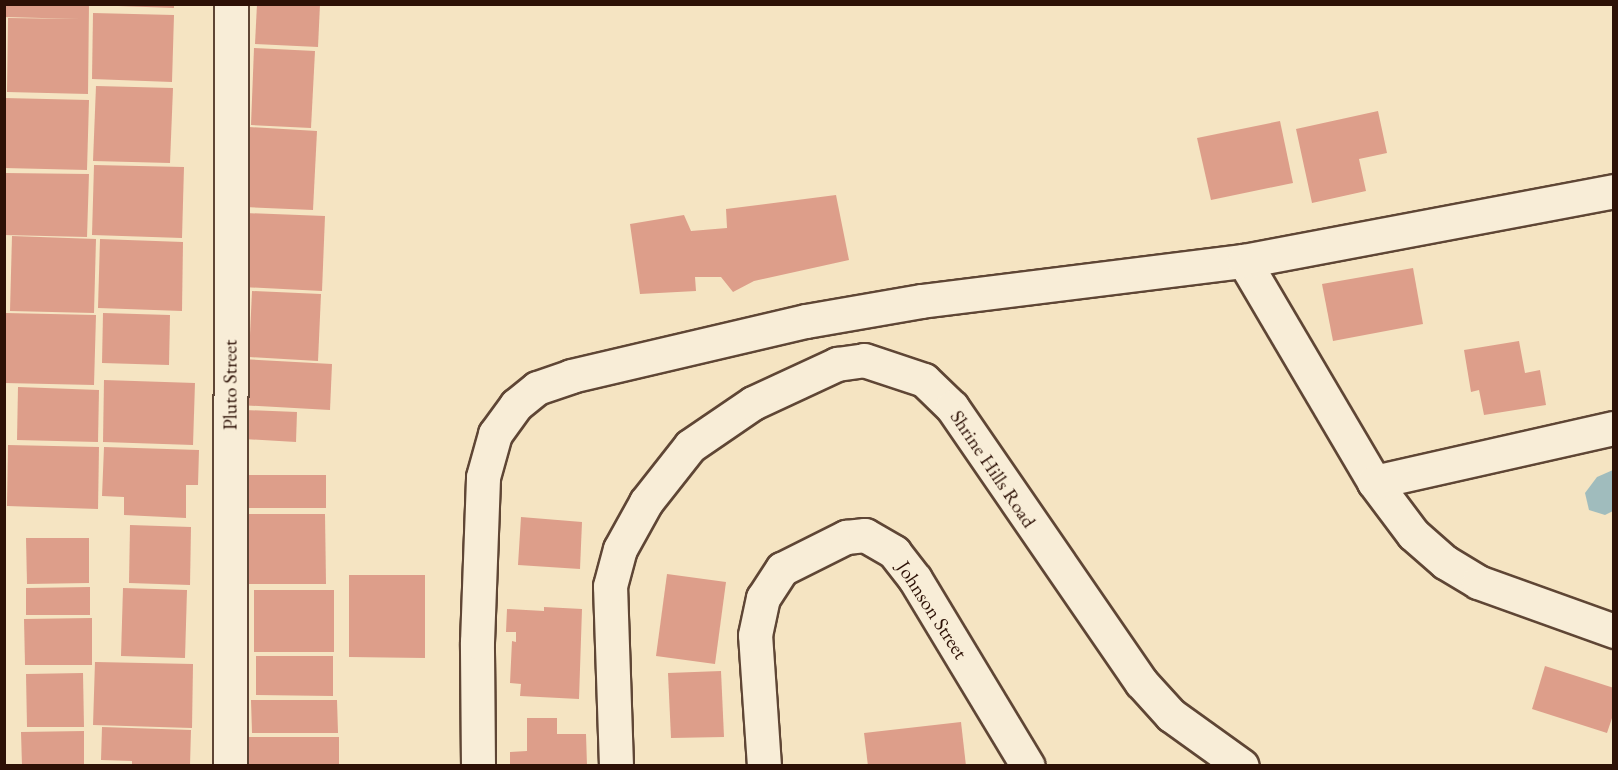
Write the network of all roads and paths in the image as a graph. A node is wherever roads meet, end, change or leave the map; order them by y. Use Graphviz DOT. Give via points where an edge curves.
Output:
graph roads {
  1 [pos="231,4"];
  2 [pos="1614,191"];
  3 [pos="1244,261"];
  4 [pos="1614,428"];
  5 [pos="1374,482"];
  6 [pos="1614,631"];
  7 [pos="230,765"];
  8 [pos="478,765"];
  9 [pos="616,765"];
  10 [pos="764,765"];
  11 [pos="1028,765"];
  12 [pos="1242,765"];
  1 -- 7 [label="street, Pluto Street"];
  2 -- 3 [label="street"];
  3 -- 5 [label="street"];
  3 -- 8 [label="street" via="921,301 806,321 571,376 537,388 516,405 495,434 483,477 477,642"];
  4 -- 5 [label="street"];
  5 -- 6 [label="street" via="1413,534 1445,562 1478,582"];
  9 -- 12 [label="street, Shrine Hills Road" via="610,586 620,549 646,502 690,446 753,403 837,363 864,360 924,380 952,407 1141,682 1171,715"];
  10 -- 11 [label="street, Johnson Street" via="755,635 763,598 782,569 846,537 865,535 894,552 915,579"];
}
